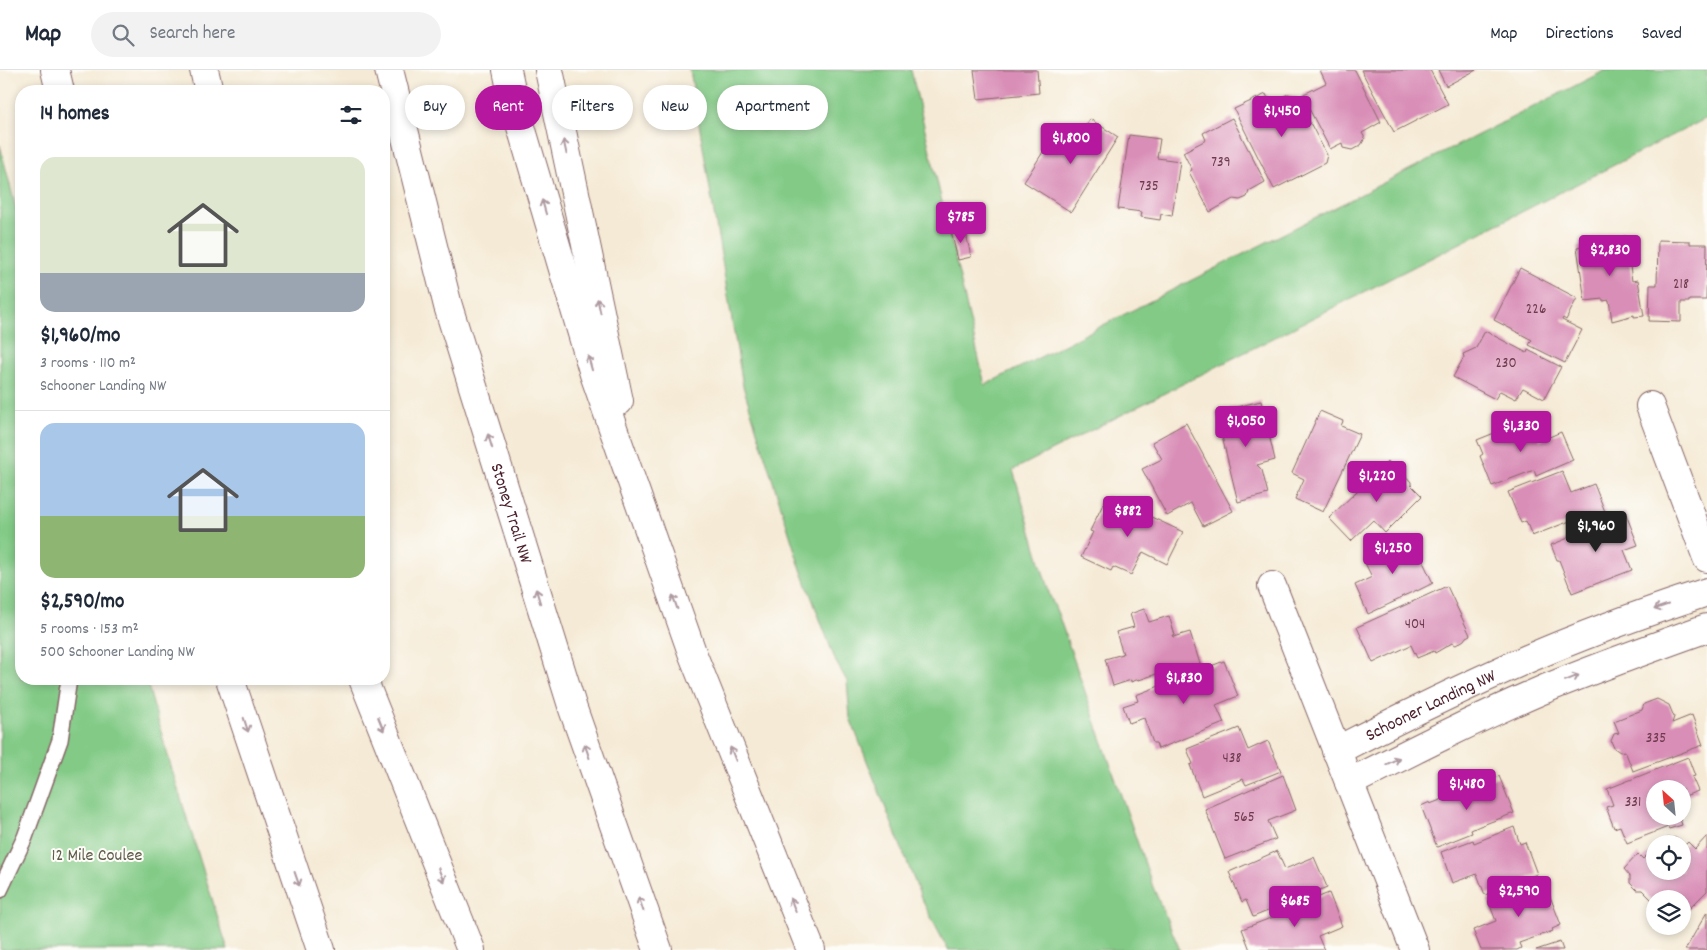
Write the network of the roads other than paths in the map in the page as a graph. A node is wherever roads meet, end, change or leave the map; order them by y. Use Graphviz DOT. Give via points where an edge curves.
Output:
graph roads {
  1 [pos="55,70"];
  2 [pos="204,70"];
  3 [pos="389,70"];
  4 [pos="507,70"];
  5 [pos="549,70"];
  6 [pos="59,85"];
  7 [pos="208,85"];
  8 [pos="1650,406"];
  9 [pos="642,508"];
  10 [pos="1707,558"];
  11 [pos="1272,586"];
  12 [pos="1707,592"];
  13 [pos="1707,628"];
  14 [pos="1526,659"];
  15 [pos="69,685"];
  16 [pos="232,685"];
  17 [pos="364,685"];
  18 [pos="1540,691"];
  19 [pos="1336,751"];
  20 [pos="1349,783"];
  21 [pos="0,890"];
  22 [pos="321,950"];
  23 [pos="471,950"];
  24 [pos="658,950"];
  25 [pos="811,950"];
  26 [pos="1415,950"];
  1 -- 6 [label="main road"];
  2 -- 7 [label="main road"];
  24 -- 3 [label="main road, Stoney Trail NW, one-way" via="572,709 448,306"];
  9 -- 4 [label="main road, one-way" via="594,374"];
  9 -- 5 [label="main road, one-way"];
  8 -- 10 [label="main road"];
  25 -- 9 [label="main road, one-way" via="693,655"];
  11 -- 19 [label="main road"];
  12 -- 14 [label="main road, Schooner Landing NW, one-way"];
  18 -- 13 [label="main road, Schooner Landing NW, one-way"];
  14 -- 18 [label="main road"];
  14 -- 19 [label="main road, Schooner Landing NW"];
  15 -- 21 [label="lane" via="60,740 24,837"];
  16 -- 22 [label="main road, one-way"];
  17 -- 23 [label="main road, one-way"];
  20 -- 18 [label="main road, Schooner Landing NW, one-way"];
  19 -- 20 [label="main road"];
  20 -- 26 [label="main road"];
}
